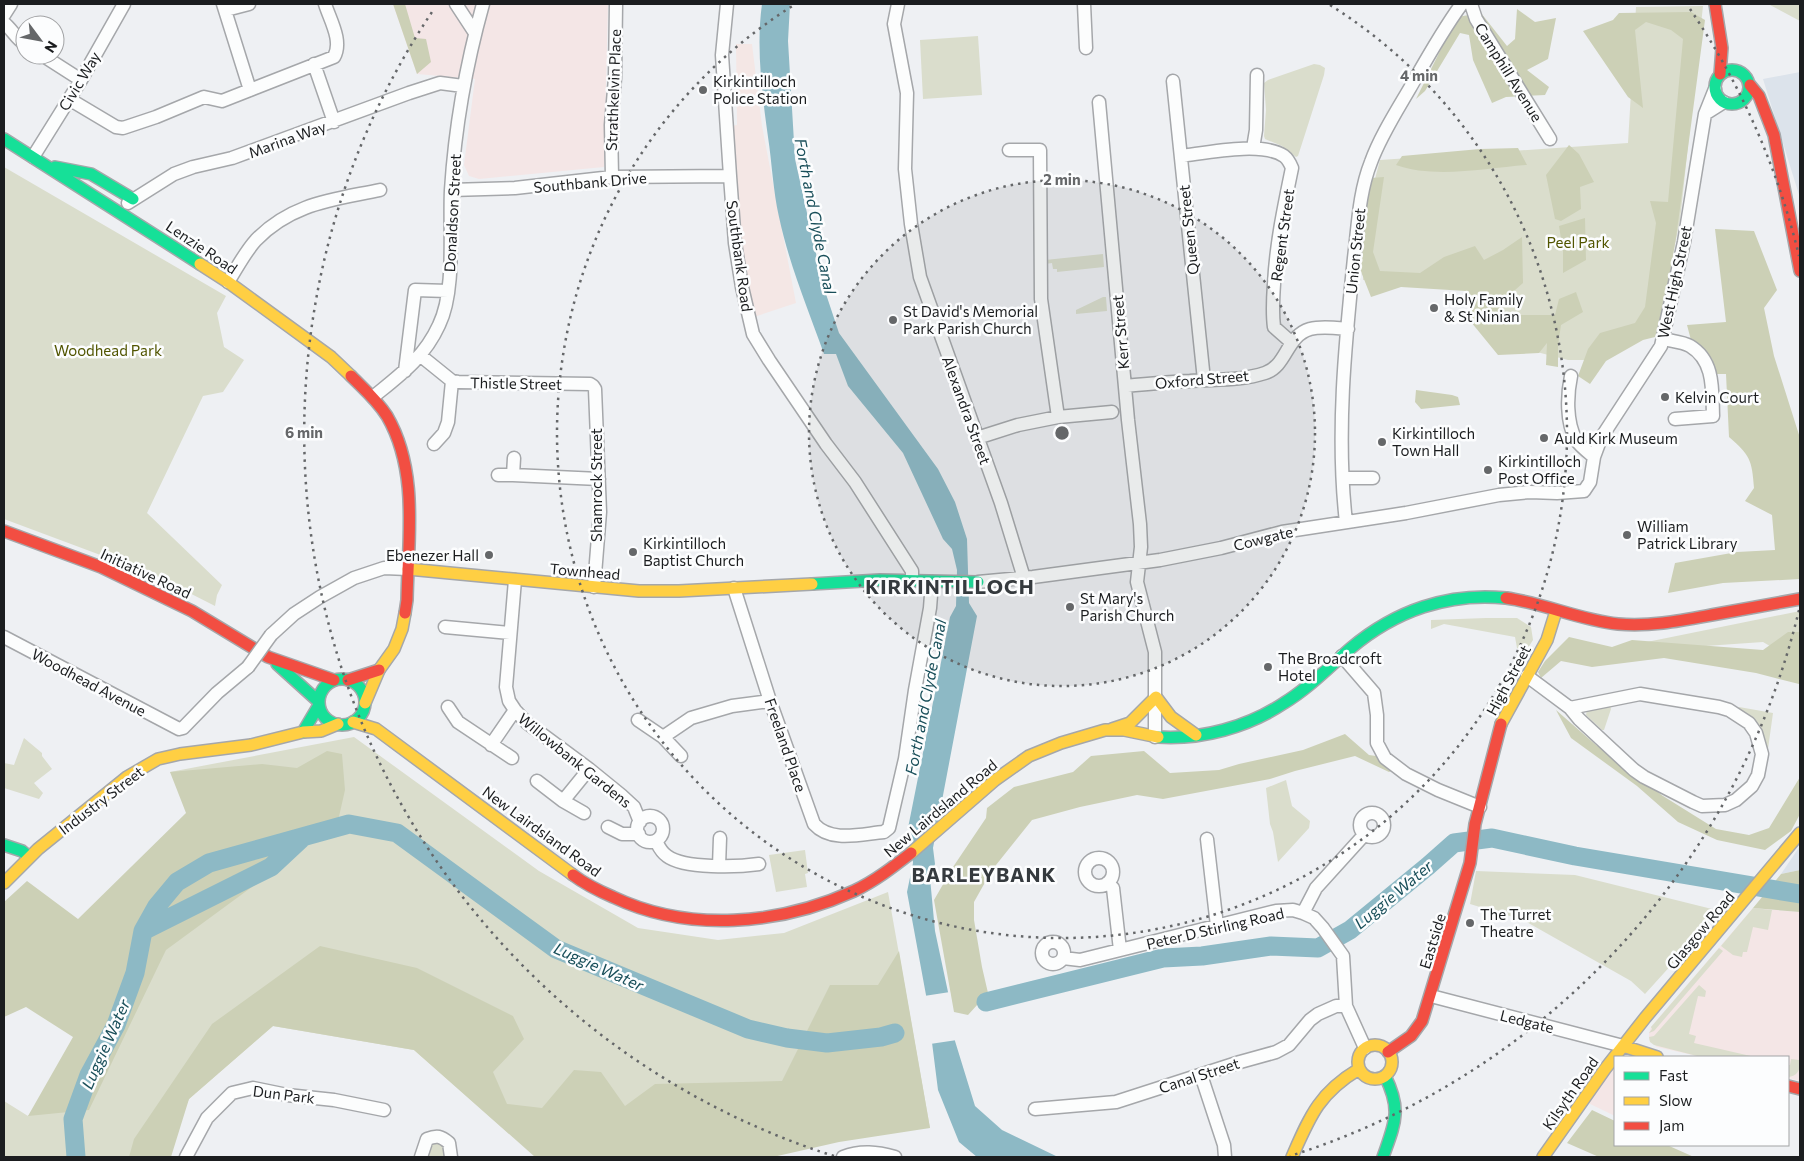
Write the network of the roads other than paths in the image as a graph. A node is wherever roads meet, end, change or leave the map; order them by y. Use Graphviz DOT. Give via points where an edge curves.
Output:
graph roads {
  1 [pos="11,4"];
  2 [pos="124,4"];
  3 [pos="249,4"];
  4 [pos="325,4"];
  5 [pos="456,4"];
  6 [pos="483,4"];
  7 [pos="727,4"];
  8 [pos="898,4"];
  9 [pos="1084,4"];
  10 [pos="1464,4"];
  11 [pos="1716,4"];
  12 [pos="225,7"];
  13 [pos="616,7"];
  14 [pos="4,15"];
  15 [pos="4,23"];
  16 [pos="475,33"];
  17 [pos="15,35"];
  18 [pos="1086,48"];
  19 [pos="1722,48"];
  20 [pos="314,64"];
  21 [pos="57,65"];
  22 [pos="1735,70"];
  23 [pos="1720,74"];
  24 [pos="1257,75"];
  25 [pos="80,80"];
  26 [pos="1173,81"];
  27 [pos="1750,85"];
  28 [pos="463,86"];
  29 [pos="1715,89"];
  30 [pos="250,90"];
  31 [pos="68,99"];
  32 [pos="1099,102"];
  33 [pos="1724,102"];
  34 [pos="1741,102"];
  35 [pos="1765,111"];
  36 [pos="1705,114"];
  37 [pos="334,122"];
  38 [pos="4,139"];
  39 [pos="1550,139"];
  40 [pos="1253,148"];
  41 [pos="1009,150"];
  42 [pos="1181,156"];
  43 [pos="33,157"];
  44 [pos="45,165"];
  45 [pos="730,176"];
  46 [pos="612,177"];
  47 [pos="380,190"];
  48 [pos="451,190"];
  49 [pos="133,199"];
  50 [pos="118,210"];
  51 [pos="1797,238"];
  52 [pos="1800,272"];
  53 [pos="228,282"];
  54 [pos="448,291"];
  55 [pos="1348,329"];
  56 [pos="1663,338"];
  57 [pos="1291,342"];
  58 [pos="421,356"];
  59 [pos="405,371"];
  60 [pos="1571,376"];
  61 [pos="452,380"];
  62 [pos="1204,380"];
  63 [pos="590,384"];
  64 [pos="1125,386"];
  65 [pos="373,397"];
  66 [pos="1112,412"];
  67 [pos="1058,417"];
  68 [pos="1675,419"];
  69 [pos="977,438"];
  70 [pos="434,444"];
  71 [pos="514,458"];
  72 [pos="1594,458"];
  73 [pos="498,475"];
  74 [pos="513,475"];
  75 [pos="1343,478"];
  76 [pos="1373,478"];
  77 [pos="599,479"];
  78 [pos="1584,491"];
  79 [pos="1346,522"];
  80 [pos="4,531"];
  81 [pos="1139,562"];
  82 [pos="408,569"];
  83 [pos="1024,578"];
  84 [pos="515,580"];
  85 [pos="912,580"];
  86 [pos="936,582"];
  87 [pos="978,582"];
  88 [pos="594,587"];
  89 [pos="734,588"];
  90 [pos="1800,599"];
  91 [pos="1556,610"];
  92 [pos="445,626"];
  93 [pos="510,633"];
  94 [pos="4,637"];
  95 [pos="1342,656"];
  96 [pos="268,657"];
  97 [pos="379,670"];
  98 [pos="1527,676"];
  99 [pos="334,680"];
  100 [pos="348,680"];
  101 [pos="1156,697"];
  102 [pos="770,700"];
  103 [pos="319,704"];
  104 [pos="365,705"];
  105 [pos="448,707"];
  106 [pos="1570,708"];
  107 [pos="515,710"];
  108 [pos="638,720"];
  109 [pos="353,722"];
  110 [pos="338,724"];
  111 [pos="376,729"];
  112 [pos="1110,730"];
  113 [pos="303,732"];
  114 [pos="1196,735"];
  115 [pos="663,737"];
  116 [pos="1155,737"];
  117 [pos="1073,740"];
  118 [pos="1099,743"];
  119 [pos="1128,743"];
  120 [pos="491,745"];
  121 [pos="681,756"];
  122 [pos="512,758"];
  123 [pos="590,769"];
  124 [pos="537,781"];
  125 [pos="563,800"];
  126 [pos="1480,807"];
  127 [pos="584,813"];
  128 [pos="1475,824"];
  129 [pos="608,827"];
  130 [pos="639,828"];
  131 [pos="1800,833"];
  132 [pos="1364,835"];
  133 [pos="720,838"];
  134 [pos="1207,839"];
  135 [pos="656,841"];
  136 [pos="4,845"];
  137 [pos="29,857"];
  138 [pos="759,864"];
  139 [pos="718,866"];
  140 [pos="4,883"];
  141 [pos="1107,883"];
  142 [pos="1303,913"];
  143 [pos="1217,926"];
  144 [pos="1120,950"];
  145 [pos="1063,958"];
  146 [pos="1431,996"];
  147 [pos="1346,1006"];
  148 [pos="1623,1046"];
  149 [pos="1365,1048"];
  150 [pos="1388,1052"];
  151 [pos="1615,1056"];
  152 [pos="1654,1056"];
  153 [pos="1614,1058"];
  154 [pos="1359,1069"];
  155 [pos="1201,1075"];
  156 [pos="1385,1076"];
  157 [pos="1035,1109"];
  158 [pos="384,1110"];
  159 [pos="186,1157"];
  160 [pos="421,1157"];
  161 [pos="452,1157"];
  162 [pos="843,1157"];
  163 [pos="894,1157"];
  164 [pos="1225,1157"];
  165 [pos="1292,1157"];
  166 [pos="1384,1157"];
  167 [pos="1543,1157"];
  1 -- 14 [label="street"];
  2 -- 25 [label="street, Civic Way"];
  3 -- 12 [label="street"];
  4 -- 20 [label="street" via="338,41 337,52 334,57"];
  5 -- 16 [label="street"];
  6 -- 16 [label="street, Donaldson Street"];
  7 -- 45 [label="street, Southbank Road" via="722,55"];
  8 -- 69 [label="street, Alexandra Street" via="894,24 907,92 905,169 920,277"];
  9 -- 18 [label="street"];
  10 -- 39 [label="street, Camphill Avenue"];
  10 -- 55 [label="street, Union Street" via="1448,23 1371,162 1361,194"];
  11 -- 19 [label="main road"];
  12 -- 30 [label="street"];
  13 -- 46 [label="street, Strathkelvin Place"];
  15 -- 17 [label="street"];
  16 -- 28 [label="street, Donaldson Street"];
  19 -- 22 [label="main road"];
  19 -- 23 [label="main road"];
  20 -- 30 [label="street"];
  20 -- 37 [label="street"];
  21 -- 25 [label="street"];
  22 -- 23 [label="main road"];
  22 -- 27 [label="main road" via="1745,75"];
  23 -- 29 [label="main road"];
  24 -- 40 [label="street"];
  25 -- 31 [label="street, Civic Way"];
  26 -- 42 [label="street, Queen Street"];
  27 -- 34 [label="main road" via="1748,95"];
  27 -- 35 [label="main road"];
  28 -- 37 [label="street, Marina Way" via="440,83"];
  28 -- 48 [label="street, Donaldson Street"];
  29 -- 33 [label="main road"];
  29 -- 36 [label="street, West High Street"];
  30 -- 31 [label="street" via="222,101 204,97 123,128"];
  31 -- 43 [label="street, Civic Way"];
  32 -- 64 [label="street, Kerr Street"];
  33 -- 34 [label="main road"];
  33 -- 36 [label="street"];
  34 -- 35 [label="main road"];
  35 -- 51 [label="main road" via="1774,135"];
  36 -- 56 [label="street, West High Street" via="1684,242"];
  37 -- 49 [label="street, Marina Way" via="232,158 193,166"];
  38 -- 43 [label="main road, Lenzie Road"];
  40 -- 42 [label="street, Regent Street"];
  40 -- 57 [label="street, Regent Street" via="1284,156 1292,168 1281,217 1272,316 1274,327"];
  41 -- 67 [label="street" via="1040,150 1041,299"];
  42 -- 62 [label="street, Queen Street"];
  43 -- 44 [label="main road, Lenzie Road"];
  44 -- 49 [label="main road" via="91,174"];
  44 -- 50 [label="main road, Lenzie Road"];
  45 -- 46 [label="street, Southbank Drive"];
  45 -- 85 [label="street, Southbank Road" via="740,273 753,334 855,482 912,571"];
  46 -- 48 [label="street, Southbank Drive" via="515,188"];
  47 -- 53 [label="street" via="297,210 255,241"];
  48 -- 54 [label="street, Donaldson Street"];
  49 -- 50 [label="street, Marina Way"];
  50 -- 53 [label="main road, Lenzie Road"];
  51 -- 52 [label="main road"];
  53 -- 65 [label="main road, Lenzie Road" via="331,357"];
  54 -- 58 [label="street, Donaldson Street" via="440,324"];
  54 -- 59 [label="street" via="415,290"];
  55 -- 57 [label="street, Oxford Street" via="1311,329"];
  55 -- 75 [label="street, Union Street" via="1342,409"];
  56 -- 68 [label="street" via="1689,345 1705,360 1712,379 1713,416"];
  56 -- 72 [label="street, West High Street" via="1655,357 1601,438"];
  57 -- 62 [label="street, Oxford Street" via="1275,367 1266,373"];
  58 -- 59 [label="street, Donaldson Street"];
  58 -- 61 [label="street, Thistle Street"];
  59 -- 65 [label="street, Donaldson Street"];
  60 -- 72 [label="street" via="1568,398 1571,423 1576,440"];
  61 -- 63 [label="street, Thistle Street"];
  61 -- 70 [label="street" via="448,422 444,433"];
  62 -- 64 [label="street, Oxford Street"];
  63 -- 77 [label="street, Shamrock Street" via="595,389"];
  64 -- 81 [label="street, Kerr Street" via="1140,524"];
  65 -- 82 [label="main road" via="397,436 404,458 409,494"];
  66 -- 67 [label="street"];
  67 -- 69 [label="street"];
  69 -- 83 [label="street, Alexandra Street"];
  71 -- 74 [label="street"];
  72 -- 78 [label="street, West High Street" via="1590,482"];
  73 -- 74 [label="street"];
  74 -- 77 [label="street"];
  75 -- 76 [label="street"];
  75 -- 79 [label="street, Union Street"];
  77 -- 88 [label="street, Shamrock Street" via="600,512"];
  78 -- 79 [label="street, Cowgate" via="1499,495"];
  79 -- 81 [label="street, Cowgate"];
  80 -- 96 [label="main road, Initiative Road" via="102,567 192,611"];
  81 -- 83 [label="street, Cowgate"];
  81 -- 101 [label="street, Kerr Street" via="1137,582 1155,652"];
  82 -- 84 [label="main road, Townhead"];
  82 -- 94 [label="street, Woodhead Avenue, bridge" via="384,568 354,578 294,614 271,635 248,667 183,728 174,728"];
  82 -- 97 [label="main road" via="402,628 394,649"];
  83 -- 87 [label="street, Cowgate"];
  84 -- 88 [label="main road, Townhead"];
  84 -- 93 [label="street, Willowbank Gardens"];
  85 -- 86 [label="main road, Townhead"];
  85 -- 89 [label="main road, Townhead"];
  86 -- 87 [label="main road, Cowgate"];
  86 -- 102 [label="street, Freeland Place" via="905,759 889,828 884,832 833,836 821,832 814,824"];
  88 -- 89 [label="main road, Townhead" via="648,591"];
  89 -- 102 [label="street, Freeland Place"];
  90 -- 91 [label="main road" via="1648,626 1613,624"];
  91 -- 95 [label="main road" via="1511,599 1450,600 1400,615"];
  91 -- 98 [label="main road, High Street" via="1547,640"];
  92 -- 93 [label="street"];
  93 -- 107 [label="street, Willowbank Gardens" via="506,687"];
  95 -- 114 [label="main road" via="1294,698 1247,722"];
  95 -- 126 [label="street" via="1374,693 1377,744 1385,758 1406,774"];
  96 -- 99 [label="main road"];
  96 -- 103 [label="main road"];
  97 -- 100 [label="main road"];
  97 -- 104 [label="main road"];
  98 -- 106 [label="street"];
  98 -- 126 [label="main road, High Street" via="1499,727"];
  99 -- 100 [label="main road"];
  99 -- 103 [label="main road" via="325,686"];
  100 -- 104 [label="main road" via="361,688"];
  101 -- 112 [label="main road" via="1130,723"];
  101 -- 114 [label="main road" via="1171,717"];
  101 -- 116 [label="street, Kerr Street"];
  102 -- 115 [label="street" via="732,706 692,718"];
  103 -- 110 [label="main road" via="326,718"];
  103 -- 113 [label="main road"];
  104 -- 109 [label="main road"];
  104 -- 111 [label="main road, New Lairdsland Road"];
  105 -- 120 [label="street" via="458,722"];
  106 -- 106 [label="street" via="1640,694 1729,710 1749,723 1756,733 1762,754 1758,775 1752,786 1736,800 1725,805 1702,806 1634,770"];
  107 -- 120 [label="street"];
  107 -- 123 [label="street, Willowbank Gardens" via="527,723"];
  108 -- 115 [label="street"];
  109 -- 110 [label="main road"];
  109 -- 111 [label="main road, New Lairdsland Road"];
  110 -- 113 [label="main road, Industry Street" via="321,732"];
  111 -- 117 [label="main road, New Lairdsland Road" via="579,880 648,910 716,920 746,920 805,910 873,881 914,852 1025,757"];
  112 -- 116 [label="main road, New Lairdsland Road"];
  112 -- 117 [label="main road, New Lairdsland Road"];
  113 -- 137 [label="main road, Industry Street" via="251,745 158,759 127,777"];
  114 -- 116 [label="main road"];
  115 -- 121 [label="street"];
  116 -- 119 [label="main road"];
  117 -- 118 [label="main road, New Lairdsland Road"];
  120 -- 122 [label="street"];
  123 -- 125 [label="street"];
  123 -- 130 [label="street, Willowbank Gardens" via="634,807"];
  124 -- 125 [label="street"];
  125 -- 127 [label="street"];
  126 -- 128 [label="main road, High Street"];
  128 -- 146 [label="main road, Eastside" via="1470,863"];
  129 -- 130 [label="street, Willowbank Gardens" via="622,834"];
  130 -- 135 [label="street, Willowbank Gardens" via="644,840"];
  130 -- 135 [label="street, Willowbank Gardens" via="647,817 659,819 663,831"];
  131 -- 148 [label="main road, Glasgow Road"];
  132 -- 142 [label="street" via="1316,888"];
  133 -- 139 [label="street"];
  134 -- 143 [label="street"];
  135 -- 139 [label="street, Willowbank Gardens" via="661,851 675,861"];
  136 -- 137 [label="main road"];
  137 -- 140 [label="main road, Industry Street"];
  138 -- 139 [label="street, Willowbank Gardens"];
  141 -- 144 [label="street" via="1113,888"];
  142 -- 143 [label="street, Peter D Stirling Road" via="1276,911"];
  142 -- 147 [label="street, Peter D Stirling Road" via="1314,918 1343,956"];
  143 -- 144 [label="street, Peter D Stirling Road"];
  144 -- 145 [label="street, Peter D Stirling Road" via="1080,960"];
  146 -- 148 [label="street, Ledgate"];
  146 -- 150 [label="main road, Eastside" via="1416,1030"];
  147 -- 149 [label="street, Peter D Stirling Road"];
  147 -- 155 [label="street, Canal Street" via="1336,1006 1318,1014 1283,1049"];
  148 -- 151 [label="main road, Kilsyth Road"];
  148 -- 152 [label="main road"];
  149 -- 150 [label="main road" via="1375,1045"];
  149 -- 154 [label="main road" via="1358,1060"];
  150 -- 156 [label="main road" via="1392,1062"];
  153 -- 167 [label="main road, Kilsyth Road"];
  154 -- 156 [label="main road" via="1371,1079"];
  154 -- 165 [label="main road" via="1320,1098"];
  155 -- 157 [label="street, Canal Street" via="1116,1102"];
  155 -- 164 [label="street"];
  156 -- 166 [label="main road" via="1397,1107"];
  158 -- 159 [label="street, Dun Park" via="253,1088 232,1093 207,1118"];
  160 -- 161 [label="street" via="427,1139 435,1136 449,1143"];
  162 -- 163 [label="street" via="873,1152"];
}
